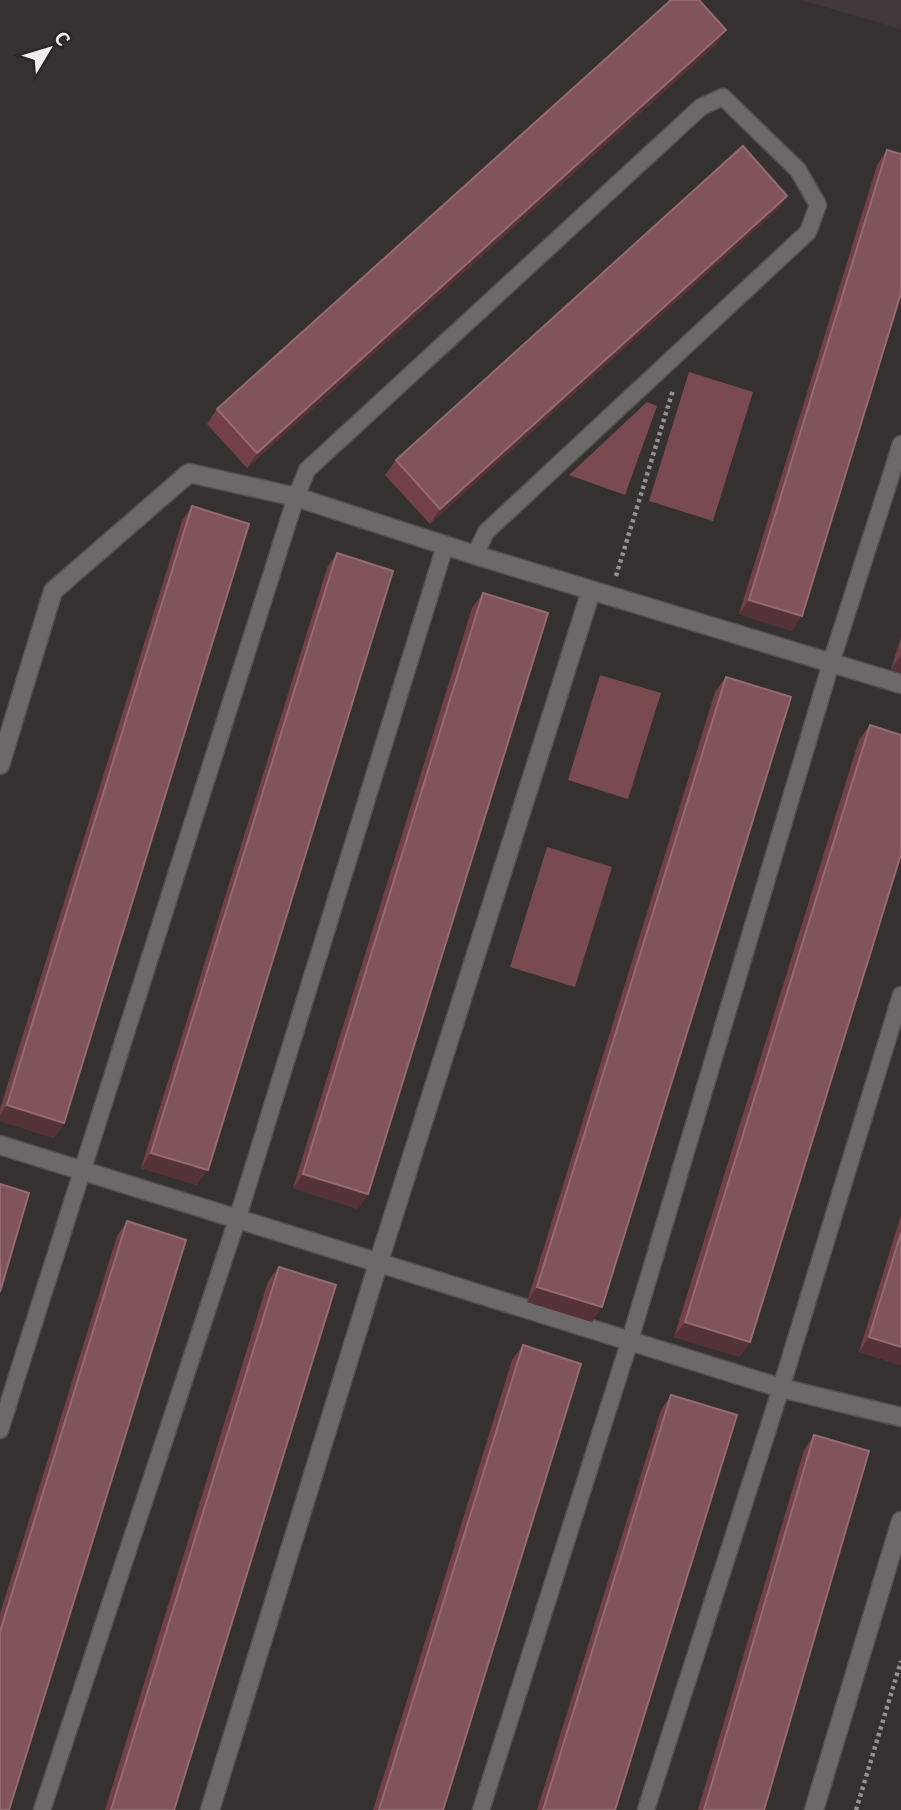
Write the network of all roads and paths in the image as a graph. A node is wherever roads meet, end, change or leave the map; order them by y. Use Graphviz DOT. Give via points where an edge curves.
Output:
graph roads {
  1 [pos="676,355"];
  2 [pos="901,444"];
  3 [pos="296,497"];
  4 [pos="445,546"];
  5 [pos="475,555"];
  6 [pos="591,591"];
  7 [pos="610,596"];
  8 [pos="831,663"];
  9 [pos="901,684"];
  10 [pos="0,765"];
  11 [pos="901,995"];
  12 [pos="0,1145"];
  13 [pos="81,1172"];
  14 [pos="237,1220"];
  15 [pos="378,1264"];
  16 [pos="630,1340"];
  17 [pos="781,1388"];
  18 [pos="901,1418"];
  19 [pos="0,1430"];
  20 [pos="901,1521"];
  21 [pos="901,1661"];
  22 [pos="41,1810"];
  23 [pos="210,1810"];
  24 [pos="481,1810"];
  25 [pos="646,1810"];
  26 [pos="814,1810"];
  27 [pos="856,1810"];
  1 -- 3 [label="lane" via="808,232 818,205 798,170 723,97 701,107 307,471"];
  1 -- 5 [label="lane" via="486,532"];
  1 -- 7 [label="path" via="677,376"];
  2 -- 8 [label="lane"];
  3 -- 4 [label="street"];
  3 -- 10 [label="street" via="190,473 53,591"];
  3 -- 13 [label="lane"];
  4 -- 5 [label="street"];
  4 -- 14 [label="lane"];
  5 -- 6 [label="street"];
  6 -- 7 [label="street"];
  6 -- 15 [label="street"];
  7 -- 8 [label="street"];
  8 -- 9 [label="street"];
  8 -- 16 [label="lane"];
  11 -- 17 [label="lane"];
  12 -- 13 [label="street"];
  13 -- 14 [label="street"];
  13 -- 19 [label="lane"];
  14 -- 15 [label="street"];
  14 -- 22 [label="lane"];
  15 -- 16 [label="street"];
  15 -- 23 [label="street"];
  16 -- 17 [label="street"];
  16 -- 24 [label="lane"];
  17 -- 18 [label="street"];
  17 -- 25 [label="lane"];
  20 -- 26 [label="street"];
  21 -- 27 [label="path"];
}
